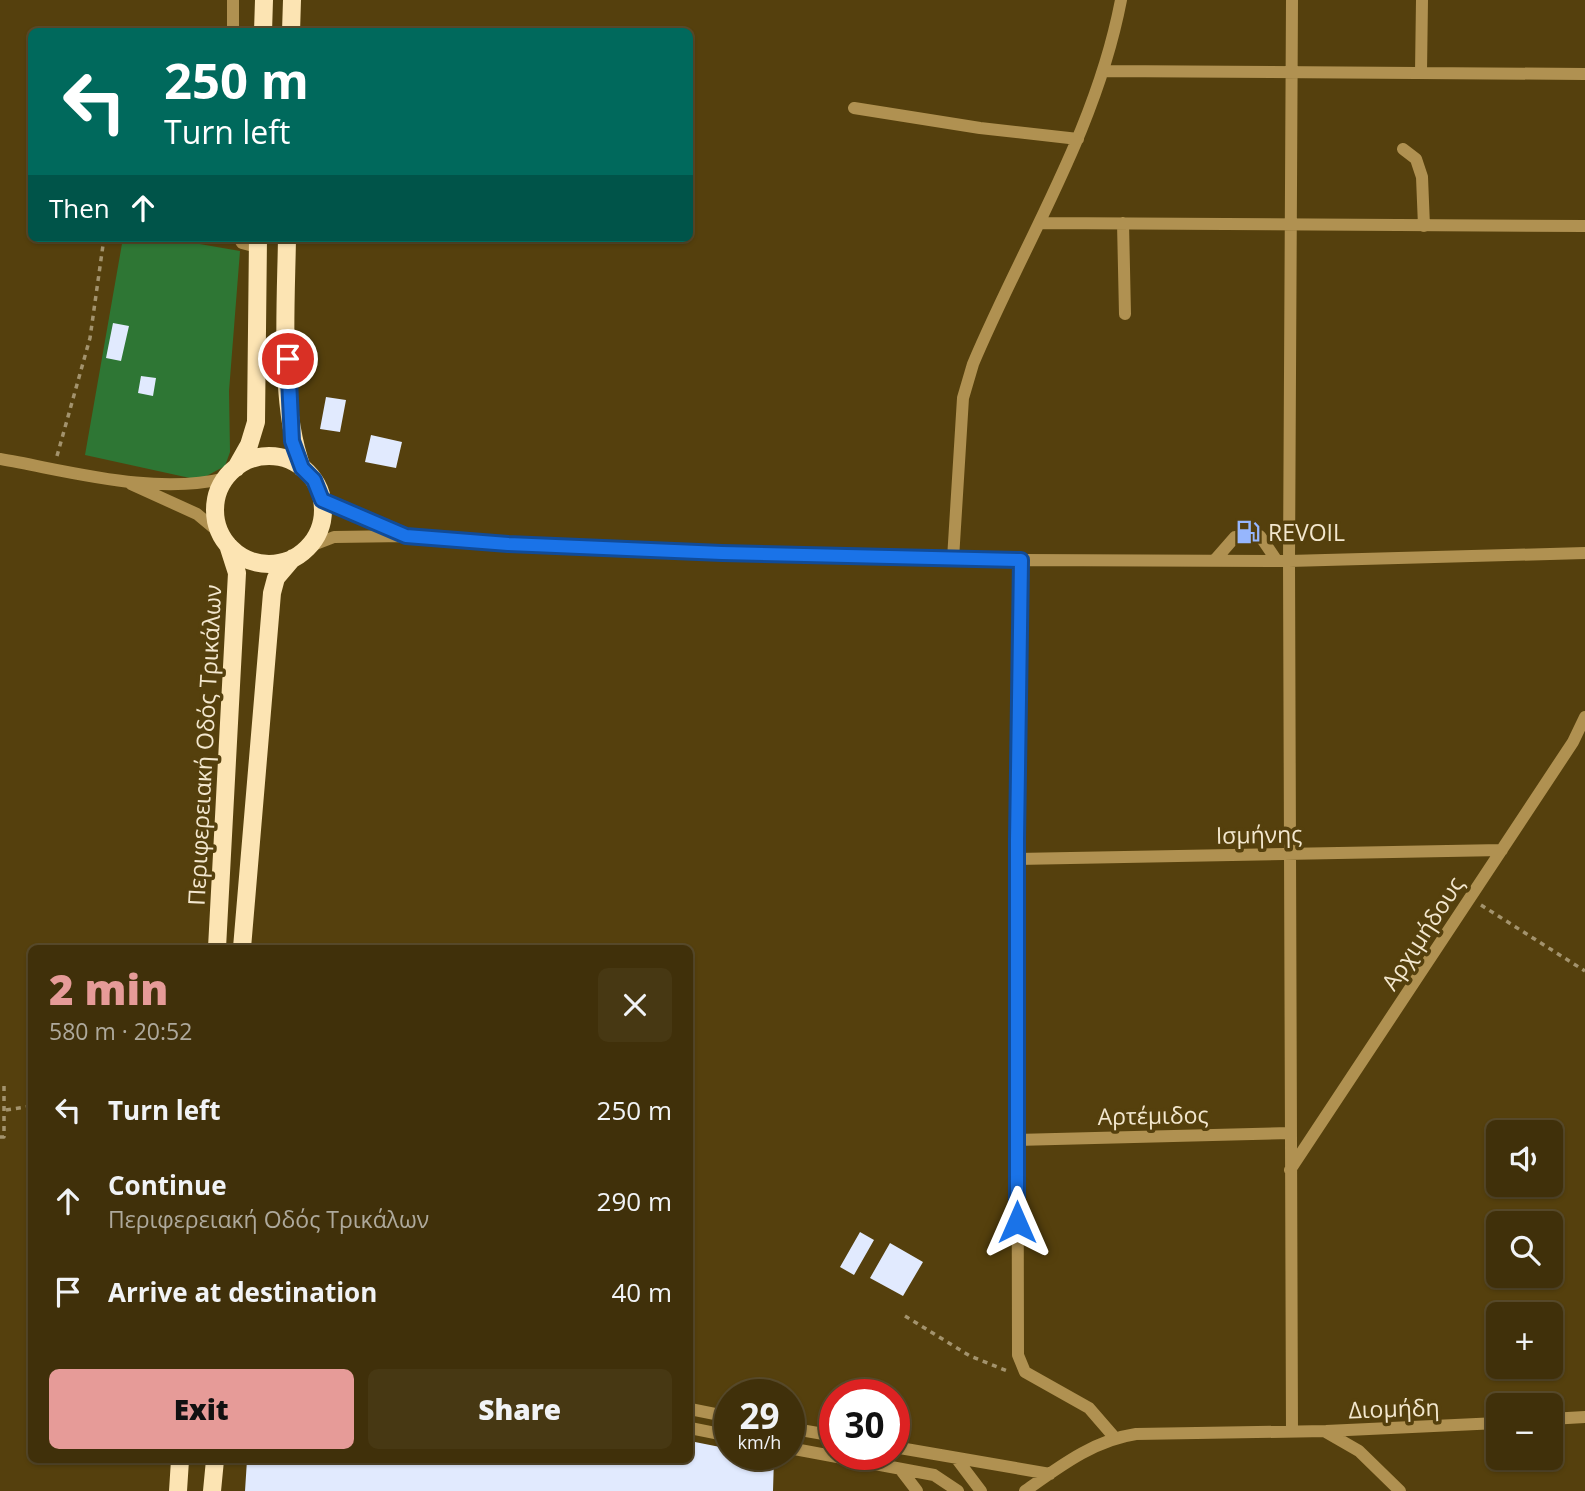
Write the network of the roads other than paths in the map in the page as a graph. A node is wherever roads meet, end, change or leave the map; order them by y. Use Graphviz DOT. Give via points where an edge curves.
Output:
graph roads {
  1 [pos="233,0"];
  2 [pos="264,0"];
  3 [pos="292,0"];
  4 [pos="1121,0"];
  5 [pos="1292,0"];
  6 [pos="1422,0"];
  7 [pos="233,28"];
  8 [pos="263,28"];
  9 [pos="291,28"];
  10 [pos="1103,71"];
  11 [pos="1292,72"];
  12 [pos="1421,72"];
  13 [pos="1585,74"];
  14 [pos="854,108"];
  15 [pos="1077,139"];
  16 [pos="1403,149"];
  17 [pos="1040,223"];
  18 [pos="1124,223"];
  19 [pos="1291,225"];
  20 [pos="1424,226"];
  21 [pos="1585,226"];
  22 [pos="288,242"];
  23 [pos="258,243"];
  24 [pos="1125,314"];
  25 [pos="0,459"];
  26 [pos="302,468"];
  27 [pos="231,473"];
  28 [pos="125,481"];
  29 [pos="322,500"];
  30 [pos="406,536"];
  31 [pos="224,539"];
  32 [pos="300,552"];
  33 [pos="1585,553"];
  34 [pos="953,559"];
  35 [pos="1021,560"];
  36 [pos="1214,561"];
  37 [pos="1283,561"];
  38 [pos="1585,717"];
  39 [pos="1502,850"];
  40 [pos="1290,854"];
  41 [pos="1017,859"];
  42 [pos="217,945"];
  43 [pos="242,945"];
  44 [pos="1290,1133"];
  45 [pos="1016,1140"];
  46 [pos="1290,1170"];
  47 [pos="693,1410"];
  48 [pos="714,1414"];
  49 [pos="1585,1417"];
  50 [pos="1563,1418"];
  51 [pos="1486,1424"];
  52 [pos="693,1429"];
  53 [pos="1292,1432"];
  54 [pos="1326,1432"];
  55 [pos="714,1433"];
  56 [pos="1115,1438"];
  57 [pos="910,1450"];
  58 [pos="956,1458"];
  59 [pos="180,1463"];
  60 [pos="215,1463"];
  61 [pos="901,1470"];
  62 [pos="1050,1474"];
  63 [pos="178,1491"];
  64 [pos="212,1491"];
  65 [pos="917,1491"];
  66 [pos="958,1491"];
  67 [pos="981,1491"];
  68 [pos="1025,1491"];
  69 [pos="1400,1491"];
  1 -- 7 [label="street"];
  2 -- 8 [label="main road"];
  3 -- 9 [label="main road"];
  4 -- 10 [label="street"];
  5 -- 11 [label="street"];
  6 -- 12 [label="street"];
  10 -- 11 [label="street"];
  10 -- 15 [label="street"];
  11 -- 12 [label="street"];
  11 -- 19 [label="street"];
  12 -- 13 [label="street"];
  14 -- 15 [label="street"];
  15 -- 17 [label="street"];
  16 -- 20 [label="street" via="1416,159 1422,177"];
  17 -- 18 [label="street"];
  17 -- 34 [label="street" via="990,324 963,398"];
  18 -- 19 [label="street"];
  18 -- 24 [label="street"];
  19 -- 20 [label="street"];
  19 -- 37 [label="street"];
  20 -- 21 [label="street"];
  22 -- 26 [label="main road" via="286,331 292,441"];
  23 -- 27 [label="main road" via="256,422 249,445"];
  25 -- 28 [label="street"];
  26 -- 27 [label="main road" via="263,456 248,460"];
  26 -- 29 [label="main road" via="314,480"];
  27 -- 28 [label="street" via="205,483"];
  27 -- 31 [label="main road" via="215,505"];
  28 -- 31 [label="street" via="197,513"];
  29 -- 30 [label="street"];
  29 -- 32 [label="main road" via="322,522"];
  30 -- 32 [label="street" via="334,537"];
  30 -- 34 [label="street" via="709,553"];
  31 -- 32 [label="main road" via="253,562 268,564"];
  31 -- 42 [label="main road, Περιφερειακή Οδός Τρικάλων" via="237,573"];
  32 -- 43 [label="main road" via="276,578 272,593"];
  33 -- 37 [label="street"];
  34 -- 35 [label="street"];
  35 -- 36 [label="street"];
  35 -- 41 [label="street"];
  36 -- 37 [label="street"];
  36 -- 37 [label="street" via="1235,537 1260,536"];
  37 -- 40 [label="street"];
  38 -- 39 [label="street, Αρχιμήδους"];
  39 -- 40 [label="street, Ισμήνης"];
  39 -- 46 [label="street, Αρχιμήδους"];
  40 -- 41 [label="street, Ισμήνης"];
  40 -- 44 [label="street"];
  41 -- 45 [label="street"];
  44 -- 45 [label="street, Αρτέμιδος"];
  44 -- 46 [label="street"];
  45 -- 56 [label="street" via="1018,1355 1025,1372 1089,1408"];
  46 -- 53 [label="street"];
  47 -- 48 [label="street"];
  49 -- 50 [label="street"];
  51 -- 54 [label="street, Διομήδη"];
  52 -- 55 [label="street"];
  53 -- 54 [label="street, Διομήδη"];
  53 -- 56 [label="street, Διομήδη" via="1157,1433"];
  54 -- 69 [label="street" via="1359,1451"];
  56 -- 62 [label="street, Διομήδη"];
  57 -- 58 [label="street"];
  58 -- 62 [label="street"];
  58 -- 67 [label="street"];
  59 -- 63 [label="main road"];
  60 -- 64 [label="main road"];
  61 -- 65 [label="street"];
  61 -- 66 [label="street" via="934,1475"];
  62 -- 68 [label="street, Διομήδη"];
}
